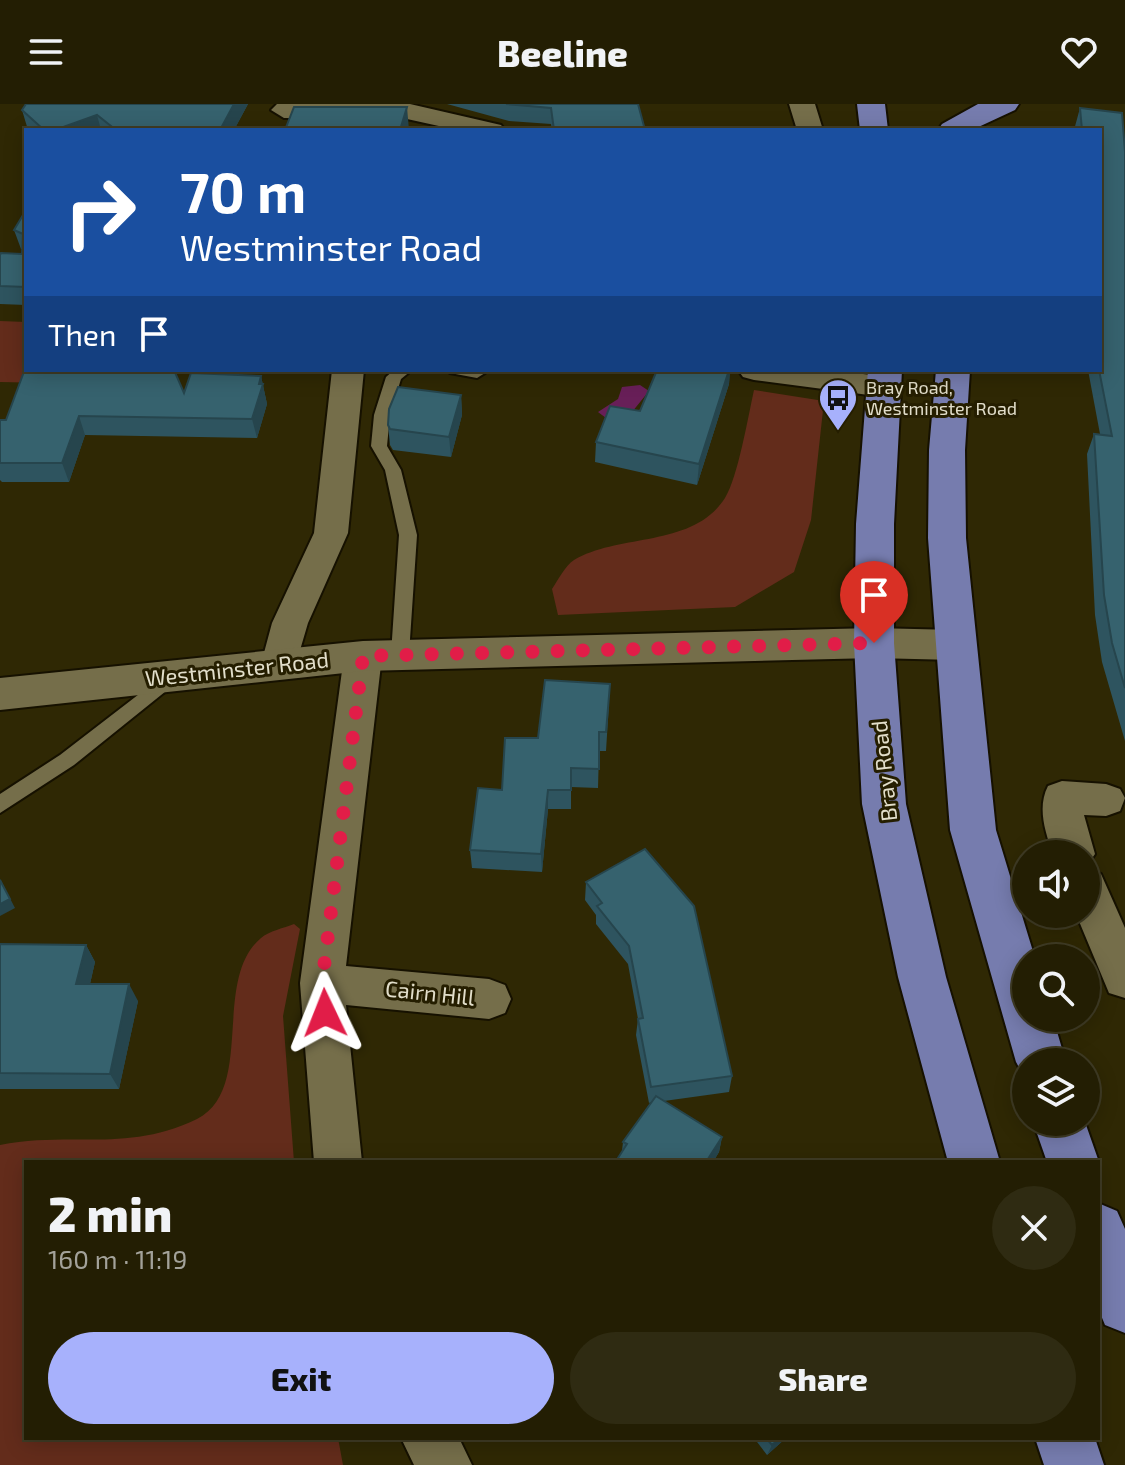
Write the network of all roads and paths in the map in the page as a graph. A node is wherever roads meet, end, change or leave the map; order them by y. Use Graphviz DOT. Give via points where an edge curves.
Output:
graph roads {
  1 [pos="802,104"];
  2 [pos="871,104"];
  3 [pos="1005,104"];
  4 [pos="934,105"];
  5 [pos="282,115"];
  6 [pos="483,128"];
  7 [pos="809,128"];
  8 [pos="874,128"];
  9 [pos="939,128"];
  10 [pos="955,128"];
  11 [pos="348,372"];
  12 [pos="401,372"];
  13 [pos="470,372"];
  14 [pos="793,372"];
  15 [pos="953,372"];
  16 [pos="477,373"];
  17 [pos="885,378"];
  18 [pos="874,643"];
  19 [pos="955,645"];
  20 [pos="381,655"];
  21 [pos="280,664"];
  22 [pos="172,676"];
  23 [pos="0,694"];
  24 [pos="1106,800"];
  25 [pos="0,805"];
  26 [pos="1069,840"];
  27 [pos="1100,920"];
  28 [pos="1012,963"];
  29 [pos="1125,979"];
  30 [pos="322,983"];
  31 [pos="489,999"];
  32 [pos="1064,1136"];
  33 [pos="338,1160"];
  34 [pos="973,1160"];
  35 [pos="1072,1160"];
  36 [pos="1100,1236"];
  37 [pos="1125,1305"];
  38 [pos="429,1440"];
  39 [pos="1066,1440"];
  40 [pos="445,1465"];
  41 [pos="1074,1465"];
  1 -- 7 [label="street"];
  2 -- 8 [label="highway"];
  3 -- 10 [label="highway"];
  4 -- 9 [label="highway"];
  5 -- 6 [label="street" via="407,111"];
  11 -- 21 [label="street" via="331,533 290,623"];
  12 -- 20 [label="lane" via="394,377 382,415 379,446 393,470 408,535"];
  13 -- 16 [label="lane"];
  14 -- 17 [label="street"];
  15 -- 19 [label="highway" via="947,538"];
  17 -- 18 [label="highway, Bray Road"];
  18 -- 19 [label="street, Westminster Road"];
  18 -- 20 [label="street, Westminster Road"];
  18 -- 34 [label="highway, Bray Road" via="884,804 922,977"];
  19 -- 28 [label="highway" via="973,830"];
  20 -- 21 [label="street, Westminster Road"];
  20 -- 30 [label="street"];
  21 -- 22 [label="street, Westminster Road"];
  22 -- 23 [label="street, Westminster Road"];
  22 -- 25 [label="lane" via="67,760"];
  24 -- 26 [label="street" via="1062,797"];
  27 -- 29 [label="street"];
  30 -- 31 [label="street, Cairn Hill"];
  30 -- 33 [label="street"];
  32 -- 35 [label="highway"];
  36 -- 37 [label="highway"];
  38 -- 40 [label="street"];
  39 -- 41 [label="highway"];
}
